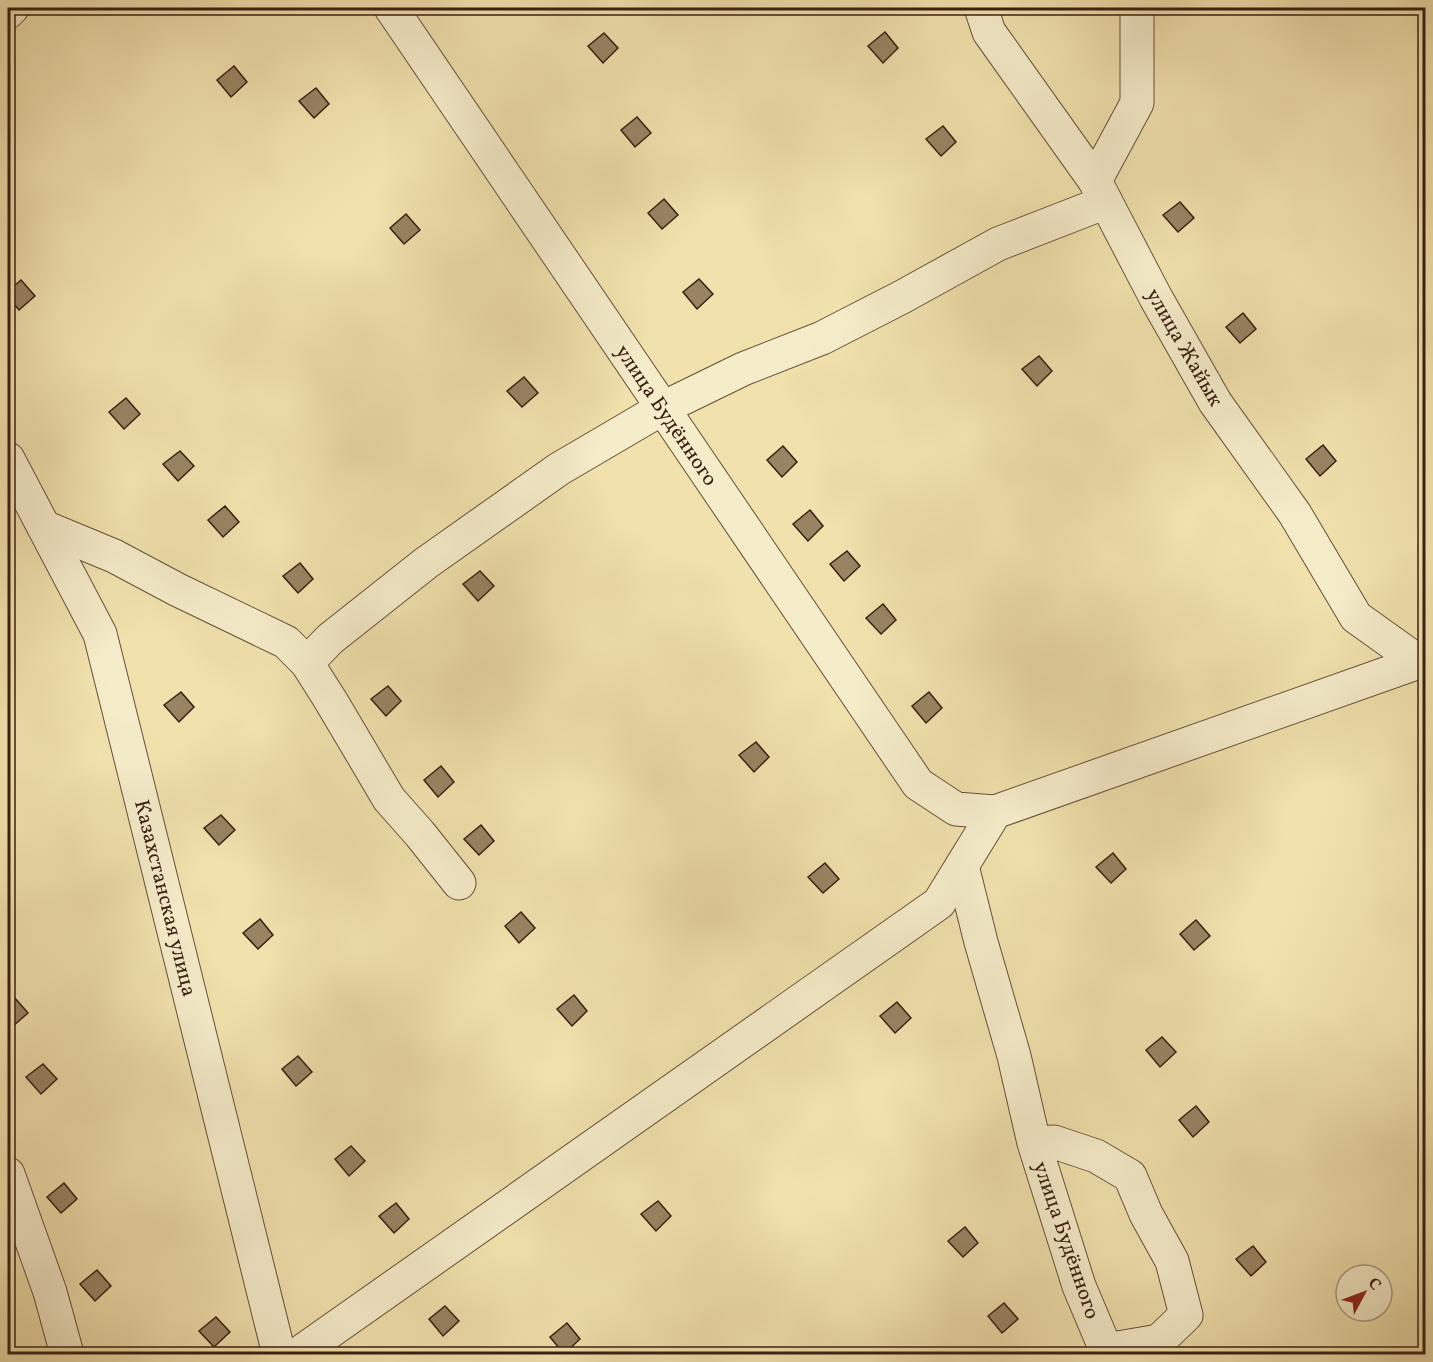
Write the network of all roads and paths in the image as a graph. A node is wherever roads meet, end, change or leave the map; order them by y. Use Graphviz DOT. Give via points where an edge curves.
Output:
graph roads {
  1 [pos="12,8"];
  2 [pos="391,8"];
  3 [pos="981,8"];
  4 [pos="1137,8"];
  5 [pos="8,12"];
  6 [pos="1100,191"];
  7 [pos="663,408"];
  8 [pos="8,459"];
  9 [pos="44,526"];
  10 [pos="1422,662"];
  11 [pos="307,663"];
  12 [pos="995,812"];
  13 [pos="962,866"];
  14 [pos="459,883"];
  15 [pos="1034,1143"];
  16 [pos="8,1174"];
  17 [pos="67,1354"];
  18 [pos="279,1354"];
  19 [pos="298,1354"];
  1 -- 5 [label="street"];
  2 -- 7 [label="street, улица Будённого"];
  3 -- 6 [label="street, улица Жайык" via="989,32"];
  4 -- 6 [label="street" via="1137,104"];
  6 -- 7 [label="street" via="822,338 743,369"];
  6 -- 10 [label="street, улица Жайык" via="1215,402 1295,514 1356,617"];
  7 -- 11 [label="street" via="559,469 426,563 330,639"];
  7 -- 12 [label="street, улица Будённого" via="918,784 956,809"];
  8 -- 9 [label="street, Казахстанская улица"];
  9 -- 11 [label="street" via="114,556 286,642"];
  9 -- 18 [label="street, Казахстанская улица" via="100,634"];
  10 -- 12 [label="street"];
  11 -- 14 [label="street" via="389,799"];
  12 -- 13 [label="street"];
  13 -- 15 [label="street, улица Будённого"];
  13 -- 19 [label="street" via="939,903"];
  15 -- 15 [label="street, улица Будённого" via="1079,1286 1106,1350 1159,1341 1186,1315 1172,1261 1130,1176 1096,1156 1054,1142"];
  16 -- 17 [label="street" via="50,1292"];
}
